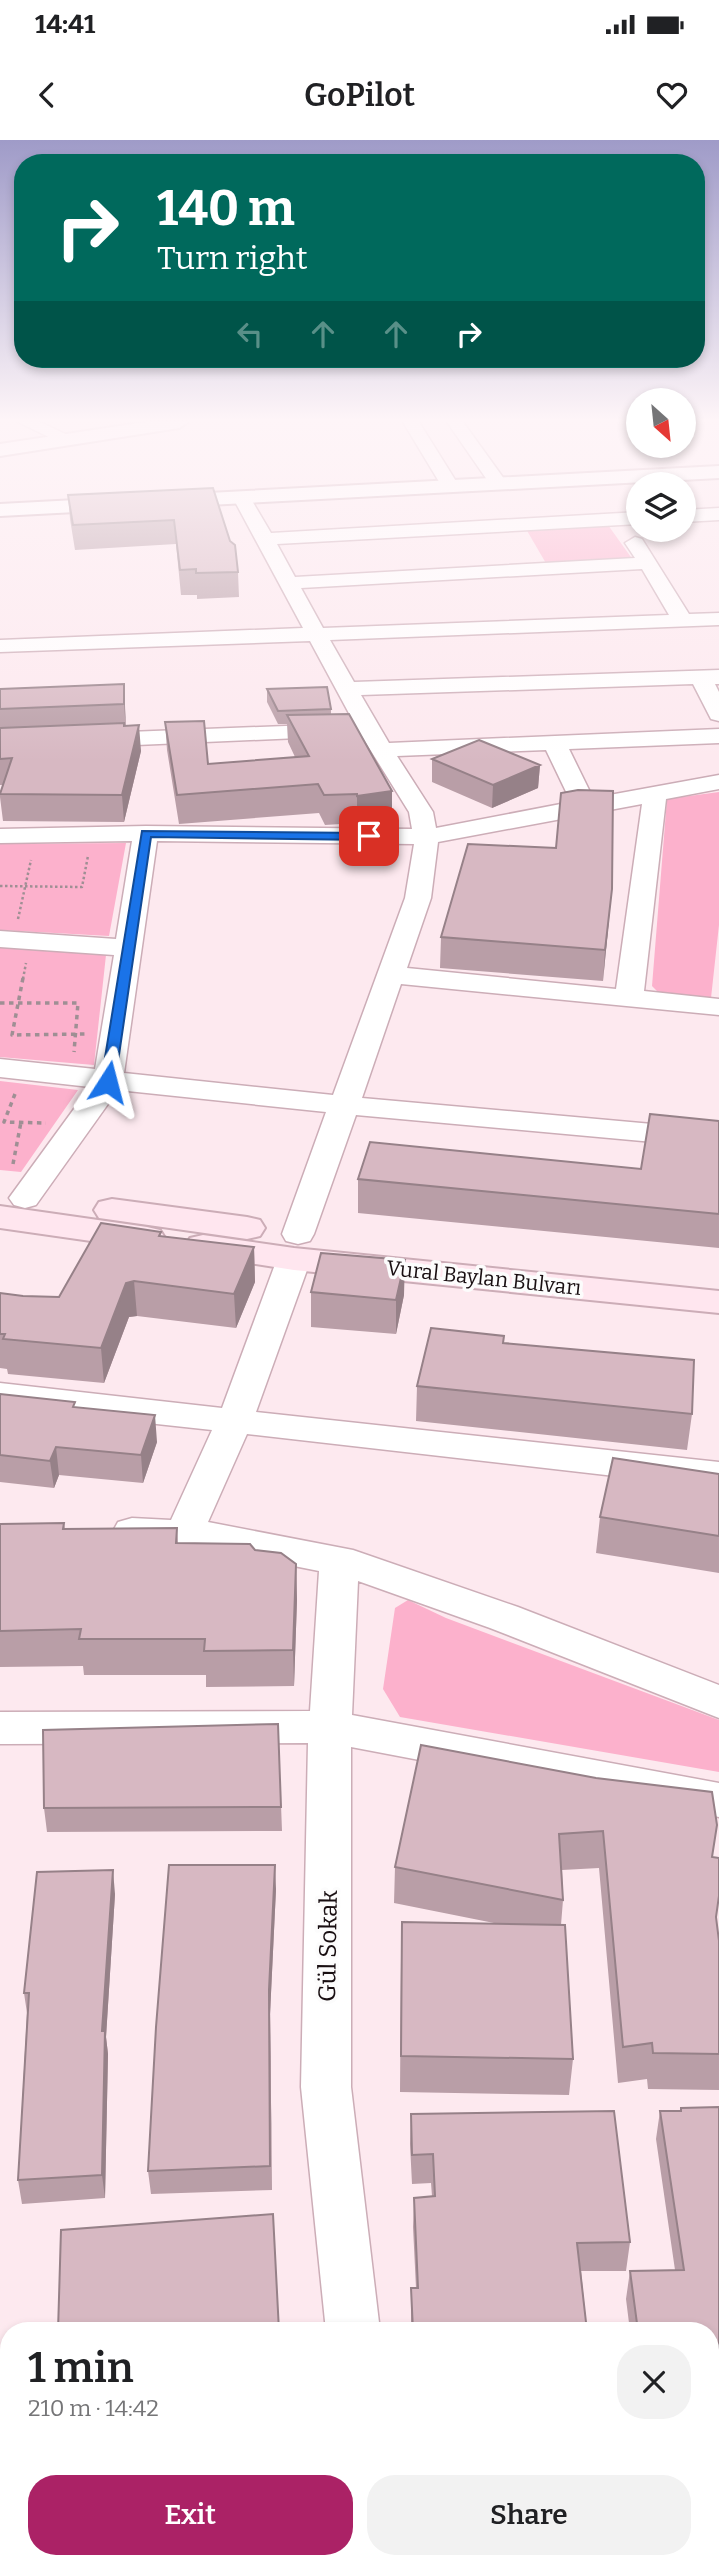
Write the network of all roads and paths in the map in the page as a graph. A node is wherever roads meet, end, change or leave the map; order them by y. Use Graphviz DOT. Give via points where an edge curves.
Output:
graph roads {
  1 [pos="263,535"];
  2 [pos="332,535"];
  3 [pos="265,539"];
  4 [pos="639,542"];
  5 [pos="648,563"];
  6 [pos="289,583"];
  7 [pos="719,619"];
  8 [pos="683,620"];
  9 [pos="317,635"];
  10 [pos="0,646"];
  11 [pos="710,677"];
  12 [pos="346,688"];
  13 [pos="719,714"];
  14 [pos="719,736"];
  15 [pos="376,740"];
  16 [pos="554,743"];
  17 [pos="0,744"];
  18 [pos="719,782"];
  19 [pos="655,794"];
  20 [pos="585,807"];
  21 [pos="146,834"];
  22 [pos="0,836"];
  23 [pos="425,837"];
  24 [pos="89,851"];
  25 [pos="41,860"];
  26 [pos="76,860"];
  27 [pos="88,860"];
  28 [pos="99,860"];
  29 [pos="0,886"];
  30 [pos="24,886"];
  31 [pos="9,930"];
  32 [pos="129,948"];
  33 [pos="26,962"];
  34 [pos="389,975"];
  35 [pos="629,998"];
  36 [pos="0,1003"];
  37 [pos="18,1003"];
  38 [pos="719,1007"];
  39 [pos="89,1034"];
  40 [pos="76,1035"];
  41 [pos="74,1056"];
  42 [pos="8,1079"];
  43 [pos="108,1082"];
  44 [pos="341,1105"];
  45 [pos="2,1122"];
  46 [pos="21,1122"];
  47 [pos="47,1123"];
  48 [pos="719,1139"];
  49 [pos="9,1196"];
  50 [pos="296,1247"];
  51 [pos="719,1276"];
  52 [pos="719,1302"];
  53 [pos="0,1395"];
  54 [pos="235,1421"];
  55 [pos="719,1475"];
  56 [pos="93,1531"];
  57 [pos="185,1531"];
  58 [pos="339,1560"];
  59 [pos="719,1702"];
  60 [pos="330,1727"];
  61 [pos="0,1728"];
  62 [pos="719,1800"];
  63 [pos="352,2322"];
  1 -- 3 [label="street"];
  2 -- 3 [label="street"];
  3 -- 6 [label="street"];
  4 -- 5 [label="street"];
  5 -- 6 [label="street"];
  5 -- 8 [label="street"];
  6 -- 9 [label="street"];
  7 -- 8 [label="street"];
  8 -- 9 [label="street"];
  9 -- 10 [label="street"];
  9 -- 12 [label="street"];
  11 -- 12 [label="street"];
  11 -- 13 [label="street"];
  12 -- 15 [label="street"];
  14 -- 16 [label="street"];
  15 -- 16 [label="street"];
  15 -- 17 [label="street"];
  15 -- 23 [label="street" via="421,812"];
  16 -- 20 [label="street"];
  18 -- 19 [label="street"];
  19 -- 20 [label="street"];
  19 -- 35 [label="street"];
  20 -- 23 [label="street"];
  21 -- 22 [label="street"];
  21 -- 23 [label="street"];
  21 -- 32 [label="street"];
  23 -- 34 [label="street" via="418,898"];
  24 -- 27 [label="path"];
  25 -- 30 [label="path" via="30,860"];
  26 -- 27 [label="path"];
  27 -- 28 [label="path"];
  27 -- 30 [label="path" via="82,887"];
  29 -- 30 [label="path"];
  30 -- 31 [label="path"];
  31 -- 32 [label="street"];
  32 -- 43 [label="street"];
  33 -- 37 [label="path"];
  34 -- 35 [label="street"];
  34 -- 44 [label="street"];
  35 -- 38 [label="street"];
  36 -- 37 [label="path"];
  37 -- 40 [label="path" via="78,1003"];
  37 -- 40 [label="path" via="12,1035"];
  39 -- 40 [label="path"];
  40 -- 41 [label="path"];
  42 -- 43 [label="street"];
  42 -- 45 [label="path"];
  43 -- 44 [label="street"];
  43 -- 49 [label="street"];
  44 -- 48 [label="street"];
  44 -- 50 [label="street"];
  45 -- 46 [label="path"];
  46 -- 47 [label="path"];
  46 -- 49 [label="path"];
  49 -- 50 [label="main road, Vural Baylan Bulvarı"];
  50 -- 51 [label="main road, Vural Baylan Bulvarı"];
  50 -- 52 [label="main road, Vural Baylan Bulvarı"];
  50 -- 54 [label="street"];
  53 -- 54 [label="street"];
  54 -- 55 [label="street"];
  54 -- 57 [label="street"];
  56 -- 57 [label="street"];
  57 -- 58 [label="street"];
  58 -- 59 [label="street"];
  58 -- 60 [label="street, Gül Sokak"];
  60 -- 61 [label="street"];
  60 -- 62 [label="street"];
  60 -- 63 [label="street, Gül Sokak" via="327,2087"];
}
